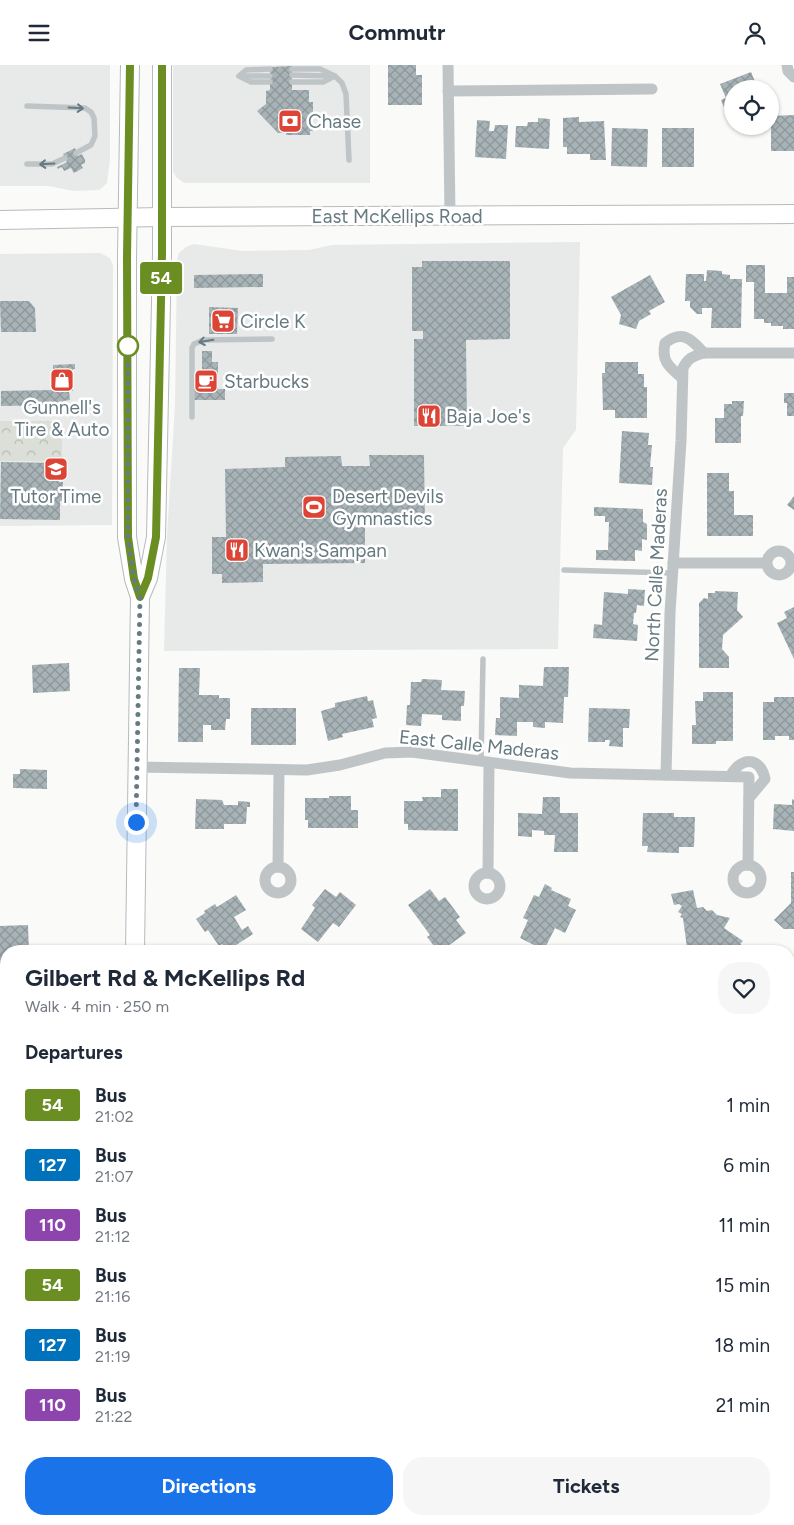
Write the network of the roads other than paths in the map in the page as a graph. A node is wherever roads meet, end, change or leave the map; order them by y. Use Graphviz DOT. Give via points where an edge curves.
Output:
graph roads {
  1 [pos="130,65"];
  2 [pos="162,65"];
  3 [pos="448,65"];
  4 [pos="787,65"];
  5 [pos="292,72"];
  6 [pos="270,76"];
  7 [pos="335,76"];
  8 [pos="793,77"];
  9 [pos="292,82"];
  10 [pos="652,89"];
  11 [pos="448,91"];
  12 [pos="28,106"];
  13 [pos="76,153"];
  14 [pos="65,158"];
  15 [pos="349,160"];
  16 [pos="27,164"];
  17 [pos="794,214"];
  18 [pos="450,216"];
  19 [pos="162,217"];
  20 [pos="128,218"];
  21 [pos="0,220"];
  22 [pos="272,339"];
  23 [pos="704,353"];
  24 [pos="794,353"];
  25 [pos="682,378"];
  26 [pos="192,417"];
  27 [pos="766,563"];
  28 [pos="672,568"];
  29 [pos="564,570"];
  30 [pos="140,597"];
  31 [pos="484,659"];
  32 [pos="485,762"];
  33 [pos="137,767"];
  34 [pos="280,770"];
  35 [pos="666,775"];
  36 [pos="748,865"];
  37 [pos="278,867"];
  38 [pos="488,873"];
  39 [pos="135,945"];
  40 [pos="0,1393"];
  41 [pos="0,1462"];
  1 -- 20 [label="main road"];
  2 -- 19 [label="main road"];
  3 -- 11 [label="street"];
  4 -- 8 [label="street"];
  5 -- 7 [label="lane" via="320,69"];
  6 -- 6 [label="lane" via="251,82 238,75 246,70"];
  7 -- 9 [label="lane" via="322,82"];
  7 -- 15 [label="lane" via="346,94"];
  10 -- 11 [label="street"];
  11 -- 18 [label="street"];
  12 -- 13 [label="lane, one-way" via="84,108 92,112 94,141"];
  14 -- 16 [label="lane, one-way" via="52,164"];
  17 -- 18 [label="main road, East McKellips Road"];
  18 -- 19 [label="main road, East McKellips Road"];
  19 -- 20 [label="main road, East McKellips Road"];
  19 -- 30 [label="main road" via="156,537 148,578"];
  20 -- 21 [label="main road, East McKellips Road"];
  20 -- 30 [label="main road" via="128,537"];
  22 -- 26 [label="lane, one-way" via="203,340 194,344"];
  23 -- 24 [label="street"];
  23 -- 25 [label="street, North Calle Maderas" via="687,360"];
  23 -- 25 [label="street" via="686,337 676,337 666,343 664,350 668,367"];
  25 -- 28 [label="street, North Calle Maderas"];
  27 -- 28 [label="street"];
  28 -- 29 [label="lane"];
  28 -- 35 [label="street, North Calle Maderas"];
  30 -- 33 [label="main road"];
  31 -- 32 [label="lane"];
  32 -- 34 [label="street, East Calle Maderas" via="398,752 328,768"];
  32 -- 35 [label="street, East Calle Maderas" via="577,773"];
  32 -- 38 [label="street"];
  33 -- 34 [label="street, East Calle Maderas"];
  33 -- 39 [label="main road"];
  34 -- 37 [label="street"];
  35 -- 36 [label="street, East Calle Maderas" via="749,777"];
  40 -- 41 [label="street"];
}
